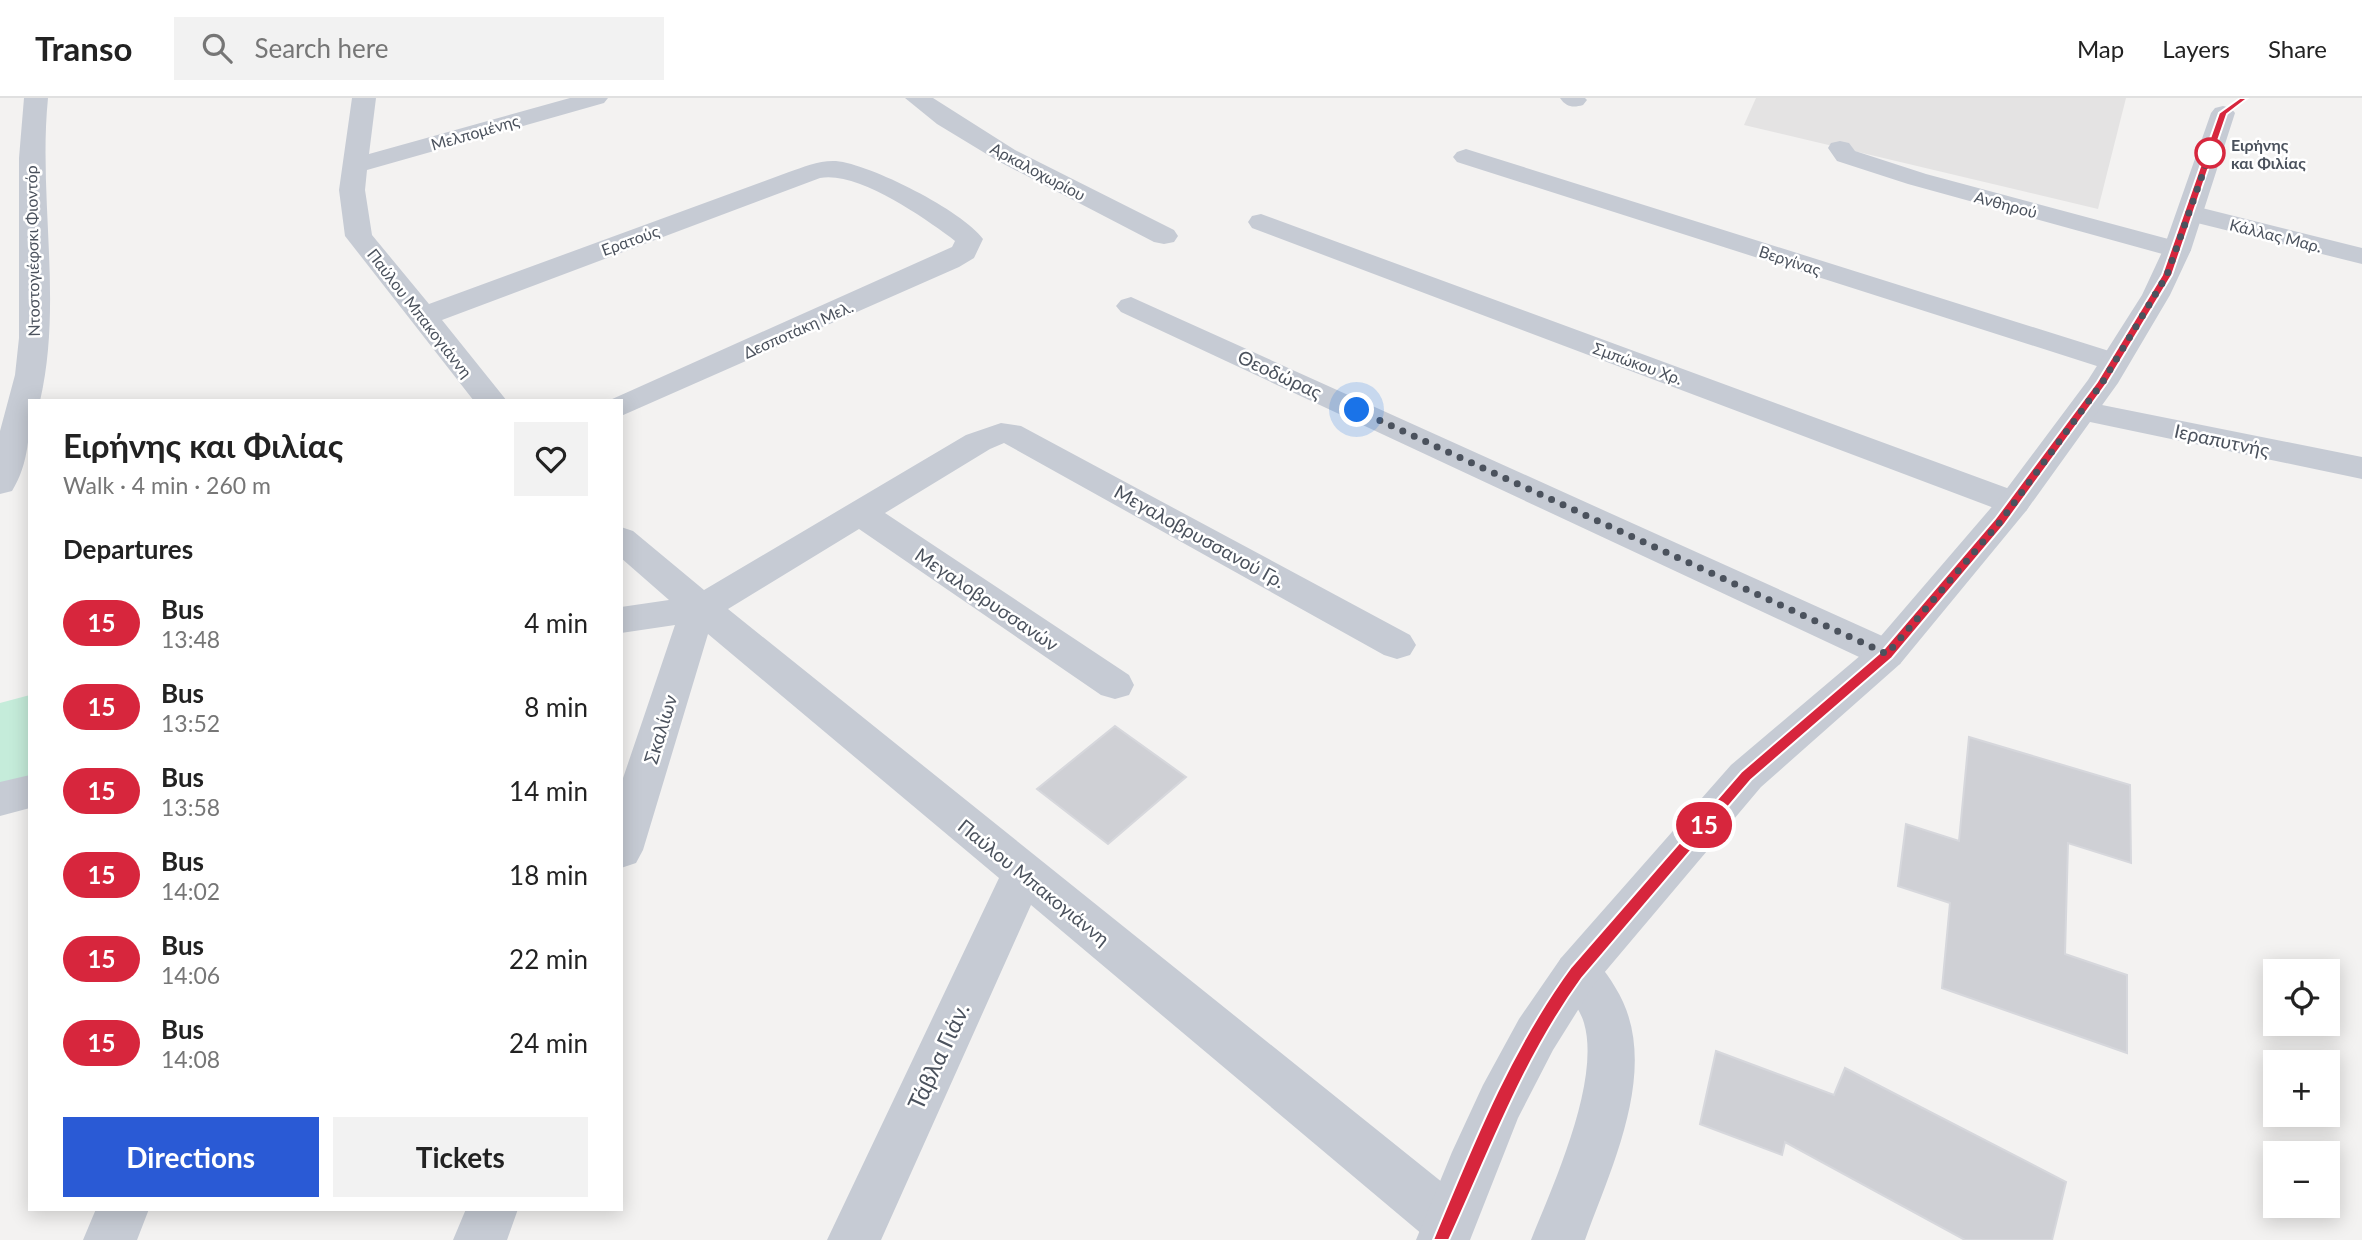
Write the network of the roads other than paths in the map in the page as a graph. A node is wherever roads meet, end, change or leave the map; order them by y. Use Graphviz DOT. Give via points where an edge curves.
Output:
graph roads {
  1 [pos="36,98"];
  2 [pos="365,98"];
  3 [pos="596,98"];
  4 [pos="917,98"];
  5 [pos="2227,104"];
  6 [pos="1840,148"];
  7 [pos="1466,157"];
  8 [pos="354,166"];
  9 [pos="840,169"];
  10 [pos="2190,213"];
  11 [pos="1261,222"];
  12 [pos="1164,236"];
  13 [pos="2177,250"];
  14 [pos="2362,256"];
  15 [pos="1130,306"];
  16 [pos="422,317"];
  17 [pos="2114,362"];
  18 [pos="489,399"];
  19 [pos="623,406"];
  20 [pos="2082,411"];
  21 [pos="2362,468"];
  22 [pos="0,483"];
  23 [pos="2014,503"];
  24 [pos="860,513"];
  25 [pos="623,540"];
  26 [pos="702,608"];
  27 [pos="623,620"];
  28 [pos="1398,645"];
  29 [pos="1887,654"];
  30 [pos="1115,685"];
  31 [pos="28,792"];
  32 [pos="0,799"];
  33 [pos="623,844"];
  34 [pos="1023,873"];
  35 [pos="1577,972"];
  36 [pos="122,1211"];
  37 [pos="491,1211"];
  38 [pos="1446,1231"];
  39 [pos="110,1240"];
  40 [pos="481,1240"];
  41 [pos="854,1240"];
  42 [pos="1558,1240"];
  1 -- 22 [label="street, Ντοστογιέφσκι Φιοντόρ" via="31,159 34,341 25,402"];
  2 -- 8 [label="street, Παύλου Μπακογιάννη"];
  3 -- 8 [label="street, Μελπομένης"];
  4 -- 12 [label="street, Αρκαλοχωρίου" via="970,135"];
  5 -- 10 [label="street"];
  6 -- 13 [label="street, Ανθηρού" via="1846,156 1917,179"];
  7 -- 17 [label="street, Βεργίνας"];
  8 -- 16 [label="street, Παύλου Μπακογιάννη" via="352,190 359,236"];
  9 -- 16 [label="street, Ερατούς" via="797,178"];
  9 -- 19 [label="street, Δεσποτάκη Μελ." via="874,180 966,236 969,243 964,252"];
  10 -- 13 [label="street"];
  10 -- 14 [label="street, Κάλλας Μαρ."];
  11 -- 23 [label="street, Σμπώκου Χρ."];
  13 -- 17 [label="street" via="2156,295"];
  15 -- 29 [label="street, Θεοδώρας"];
  16 -- 18 [label="street, Παύλου Μπακογιάννη"];
  17 -- 20 [label="street"];
  20 -- 21 [label="street, Ιεραπυτνής"];
  20 -- 23 [label="street"];
  23 -- 29 [label="street"];
  24 -- 26 [label="street"];
  24 -- 28 [label="street, Μεγαλοβρυσσανού Γρ." via="978,442 1010,433"];
  24 -- 30 [label="street, Μεγαλοβρυσσανών"];
  25 -- 26 [label="street, Παύλου Μπακογιάννη"];
  26 -- 27 [label="street"];
  26 -- 33 [label="street, Σκαλίων" via="689,635"];
  26 -- 34 [label="street, Παύλου Μπακογιάννη"];
  29 -- 35 [label="street" via="1746,776"];
  31 -- 32 [label="street"];
  34 -- 38 [label="street, Παύλου Μπακογιάννη"];
  34 -- 41 [label="street, Τάβλα Γιάν."];
  35 -- 38 [label="street" via="1516,1068"];
  35 -- 42 [label="street" via="1601,1005 1609,1028 1610,1059 1601,1113"];
  36 -- 39 [label="street"];
  37 -- 40 [label="street"];
}
